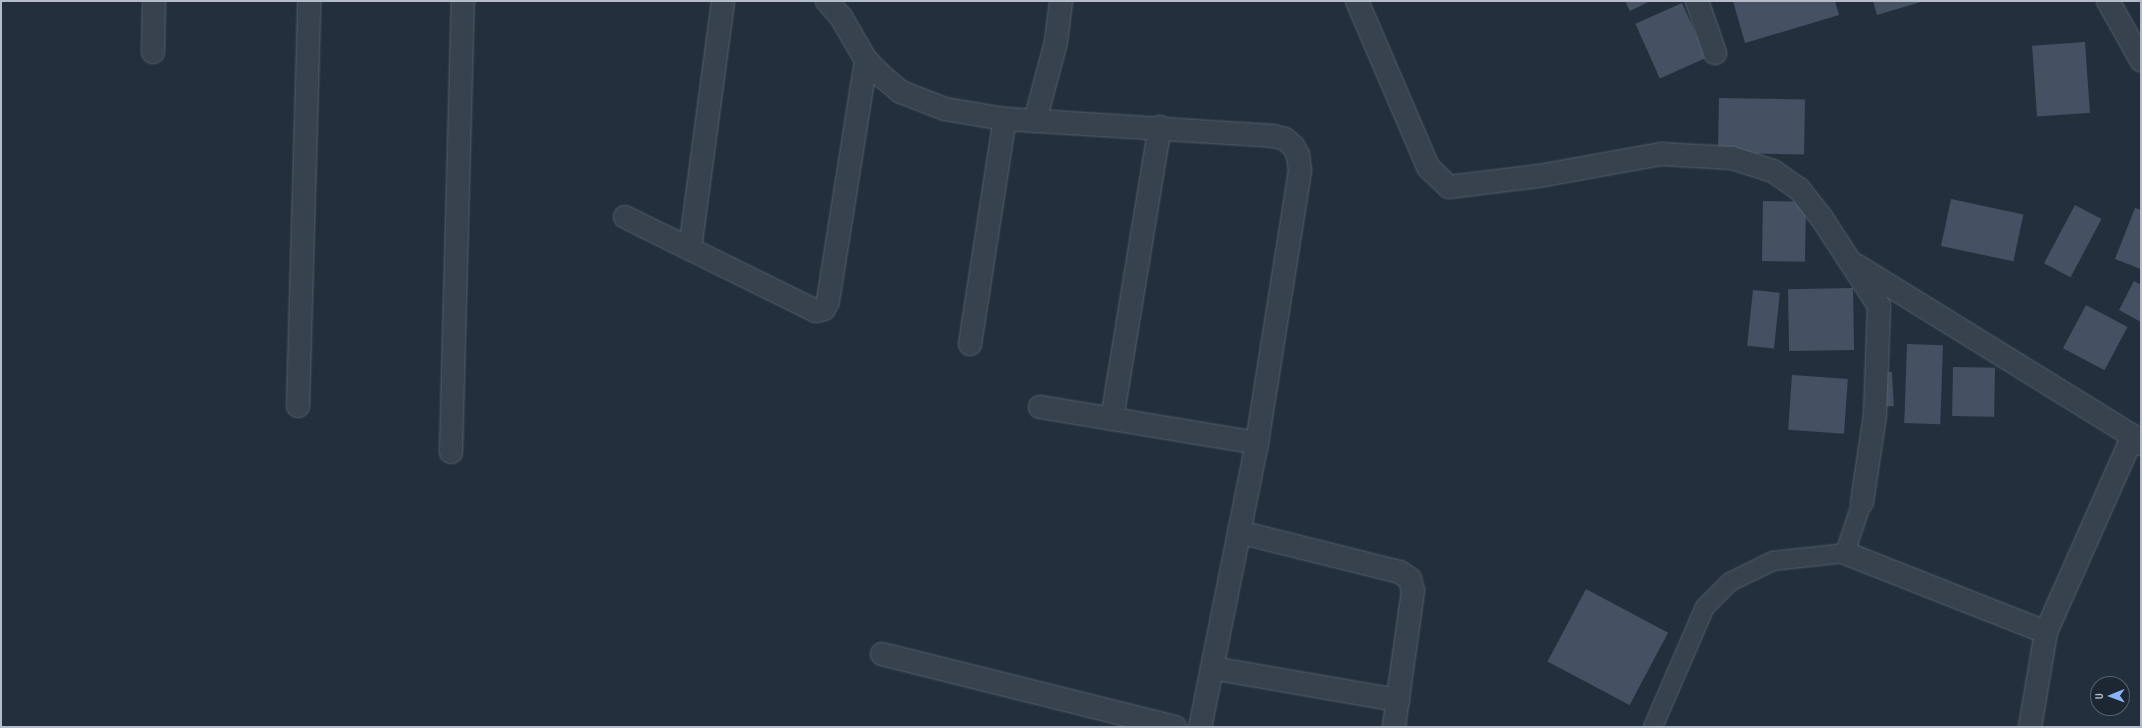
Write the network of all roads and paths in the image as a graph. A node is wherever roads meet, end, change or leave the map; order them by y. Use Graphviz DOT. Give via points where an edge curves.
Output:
graph roads {
  1 [pos="154,1"];
  2 [pos="309,1"];
  3 [pos="463,1"];
  4 [pos="723,1"];
  5 [pos="827,1"];
  6 [pos="1061,1"];
  7 [pos="1357,1"];
  8 [pos="1697,1"];
  9 [pos="2108,1"];
  10 [pos="153,52"];
  11 [pos="1715,53"];
  12 [pos="866,60"];
  13 [pos="2141,60"];
  14 [pos="1005,120"];
  15 [pos="1035,121"];
  16 [pos="1160,127"];
  17 [pos="625,217"];
  18 [pos="690,249"];
  19 [pos="1852,262"];
  20 [pos="970,344"];
  21 [pos="298,406"];
  22 [pos="1040,407"];
  23 [pos="1112,419"];
  24 [pos="2137,440"];
  25 [pos="1257,443"];
  26 [pos="451,452"];
  27 [pos="1862,502"];
  28 [pos="1240,532"];
  29 [pos="1845,553"];
  30 [pos="2046,632"];
  31 [pos="882,654"];
  32 [pos="1212,668"];
  33 [pos="1398,700"];
  34 [pos="1175,727"];
  35 [pos="1200,727"];
  36 [pos="1394,727"];
  37 [pos="1653,727"];
  38 [pos="2030,727"];
  1 -- 10 [label="street"];
  2 -- 21 [label="street"];
  3 -- 26 [label="street"];
  4 -- 18 [label="street"];
  5 -- 12 [label="street" via="841,17"];
  6 -- 15 [label="street" via="1056,42"];
  7 -- 19 [label="street" via="1428,167 1449,187 1538,176 1661,154 1732,158 1773,171 1799,190"];
  8 -- 11 [label="street"];
  9 -- 13 [label="street"];
  12 -- 14 [label="street" via="901,92 922,102 968,115"];
  12 -- 18 [label="street" via="828,301 824,309 816,311"];
  14 -- 15 [label="street"];
  14 -- 20 [label="street"];
  15 -- 16 [label="street"];
  16 -- 23 [label="street"];
  16 -- 25 [label="street" via="1273,136 1285,139 1298,155 1300,171"];
  17 -- 18 [label="street"];
  19 -- 24 [label="street"];
  19 -- 27 [label="street" via="1879,306 1875,415"];
  22 -- 23 [label="street"];
  23 -- 25 [label="street"];
  24 -- 30 [label="street"];
  25 -- 28 [label="street"];
  27 -- 29 [label="lane"];
  28 -- 32 [label="street"];
  28 -- 33 [label="street" via="1400,572 1410,579 1413,591"];
  29 -- 30 [label="street"];
  29 -- 37 [label="lane" via="1773,561 1730,582 1705,607"];
  30 -- 38 [label="street"];
  31 -- 34 [label="street"];
  32 -- 33 [label="street"];
  32 -- 35 [label="street"];
  33 -- 36 [label="street"];
}
